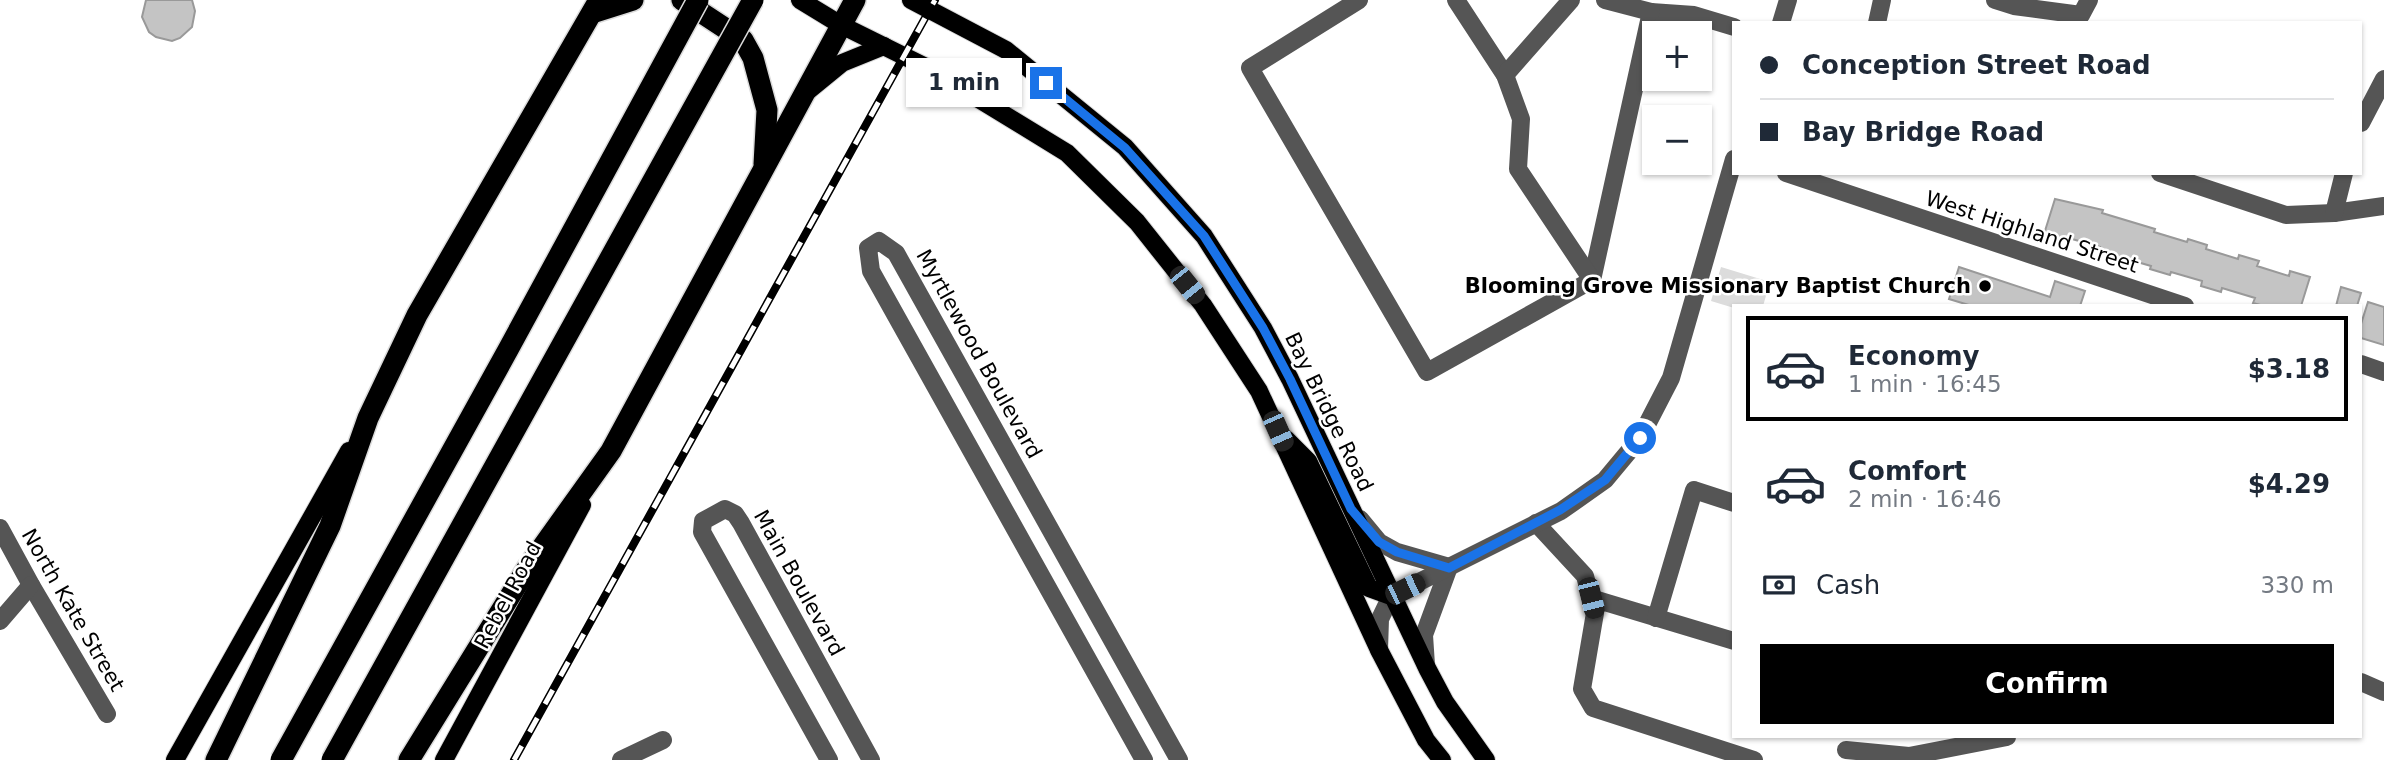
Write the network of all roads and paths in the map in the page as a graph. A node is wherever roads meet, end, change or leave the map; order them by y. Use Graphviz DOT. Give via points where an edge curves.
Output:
graph roads {
  1 [pos="633,0"];
  2 [pos="682,0"];
  3 [pos="698,0"];
  4 [pos="753,0"];
  5 [pos="800,0"];
  6 [pos="855,0"];
  7 [pos="911,0"];
  8 [pos="1359,0"];
  9 [pos="1456,0"];
  10 [pos="1571,0"];
  11 [pos="1605,0"];
  12 [pos="1788,0"];
  13 [pos="1882,0"];
  14 [pos="1994,0"];
  15 [pos="2089,0"];
  16 [pos="928,5"];
  17 [pos="595,7"];
  18 [pos="1651,12"];
  19 [pos="2031,16"];
  20 [pos="1782,21"];
  21 [pos="1877,21"];
  22 [pos="841,25"];
  23 [pos="1732,26"];
  24 [pos="884,46"];
  25 [pos="1505,75"];
  26 [pos="2384,79"];
  27 [pos="804,94"];
  28 [pos="2362,121"];
  29 [pos="1732,166"];
  30 [pos="764,169"];
  31 [pos="1792,175"];
  32 [pos="2166,175"];
  33 [pos="2344,175"];
  34 [pos="2384,206"];
  35 [pos="2334,214"];
  36 [pos="1592,280"];
  37 [pos="2179,304"];
  38 [pos="2362,364"];
  39 [pos="2384,372"];
  40 [pos="368,418"];
  41 [pos="1278,431"];
  42 [pos="611,451"];
  43 [pos="1732,502"];
  44 [pos="1351,509"];
  45 [pos="1536,523"];
  46 [pos="0,528"];
  47 [pos="1449,568"];
  48 [pos="31,585"];
  49 [pos="1391,596"];
  50 [pos="1591,598"];
  51 [pos="4,617"];
  52 [pos="1656,618"];
  53 [pos="1732,640"];
  54 [pos="1379,650"];
  55 [pos="1427,668"];
  56 [pos="2362,682"];
  57 [pos="2384,692"];
  58 [pos="107,715"];
  59 [pos="2002,738"];
  60 [pos="663,740"];
  61 [pos="1846,749"];
  62 [pos="175,760"];
  63 [pos="216,760"];
  64 [pos="281,760"];
  65 [pos="332,760"];
  66 [pos="409,760"];
  67 [pos="444,760"];
  68 [pos="621,760"];
  69 [pos="829,760"];
  70 [pos="871,760"];
  71 [pos="1144,760"];
  72 [pos="1179,760"];
  73 [pos="1442,760"];
  74 [pos="1486,760"];
  75 [pos="1754,760"];
  1 -- 17 [label="highway"];
  2 -- 30 [label="highway" via="743,40 753,58 766,110"];
  3 -- 64 [label="highway, bridge"];
  4 -- 65 [label="highway, bridge"];
  5 -- 22 [label="main road"];
  6 -- 22 [label="highway"];
  7 -- 16 [label="main road, Bay Bridge Road"];
  8 -- 36 [label="street" via="1250,68 1427,372"];
  9 -- 25 [label="street"];
  10 -- 25 [label="street"];
  11 -- 18 [label="street"];
  12 -- 20 [label="street"];
  13 -- 21 [label="street"];
  14 -- 19 [label="street"];
  15 -- 19 [label="street" via="2081,15"];
  16 -- 44 [label="main road, Bay Bridge Road" via="1006,50 1125,148 1204,236 1263,328"];
  17 -- 40 [label="highway" via="417,315"];
  18 -- 23 [label="street" via="1694,15"];
  18 -- 36 [label="street"];
  22 -- 24 [label="main road"];
  22 -- 27 [label="highway"];
  24 -- 27 [label="main road" via="842,63"];
  24 -- 41 [label="main road" via="1067,153 1136,222 1203,305 1259,391"];
  25 -- 36 [label="street" via="1521,119 1518,169"];
  26 -- 28 [label="street"];
  27 -- 30 [label="highway"];
  29 -- 45 [label="street" via="1671,378 1640,438 1605,480"];
  30 -- 42 [label="highway"];
  31 -- 37 [label="street, West Highland Street"];
  32 -- 35 [label="street" via="2286,215"];
  33 -- 35 [label="street"];
  34 -- 35 [label="street"];
  38 -- 39 [label="street"];
  40 -- 62 [label="main road"];
  40 -- 63 [label="highway" via="330,526"];
  41 -- 49 [label="main road" via="1308,461 1369,588"];
  41 -- 54 [label="main road"];
  42 -- 66 [label="highway" via="528,566"];
  42 -- 67 [label="main road, Rebel Road"];
  43 -- 52 [label="street" via="1694,490"];
  44 -- 47 [label="street" via="1379,542"];
  44 -- 49 [label="main road, Bay Bridge Road"];
  45 -- 47 [label="street"];
  45 -- 50 [label="street" via="1585,576"];
  46 -- 48 [label="street, North Kate Street"];
  47 -- 49 [label="street"];
  47 -- 55 [label="street" via="1424,635"];
  48 -- 51 [label="street"];
  48 -- 58 [label="street, North Kate Street"];
  49 -- 54 [label="street" via="1380,619"];
  49 -- 55 [label="main road, Bay Bridge Road"];
  50 -- 52 [label="street"];
  50 -- 75 [label="street" via="1595,613 1582,690 1593,708"];
  52 -- 53 [label="street"];
  54 -- 73 [label="main road" via="1426,740"];
  55 -- 74 [label="main road, Bay Bridge Road"];
  56 -- 57 [label="street"];
  59 -- 61 [label="street" via="1909,756"];
  60 -- 68 [label="street"];
  69 -- 70 [label="street, Main Boulevard" via="702,532 703,521 725,509 741,523"];
  71 -- 72 [label="street, Myrtlewood Boulevard" via="871,271 868,248 879,241 896,253"];
}
